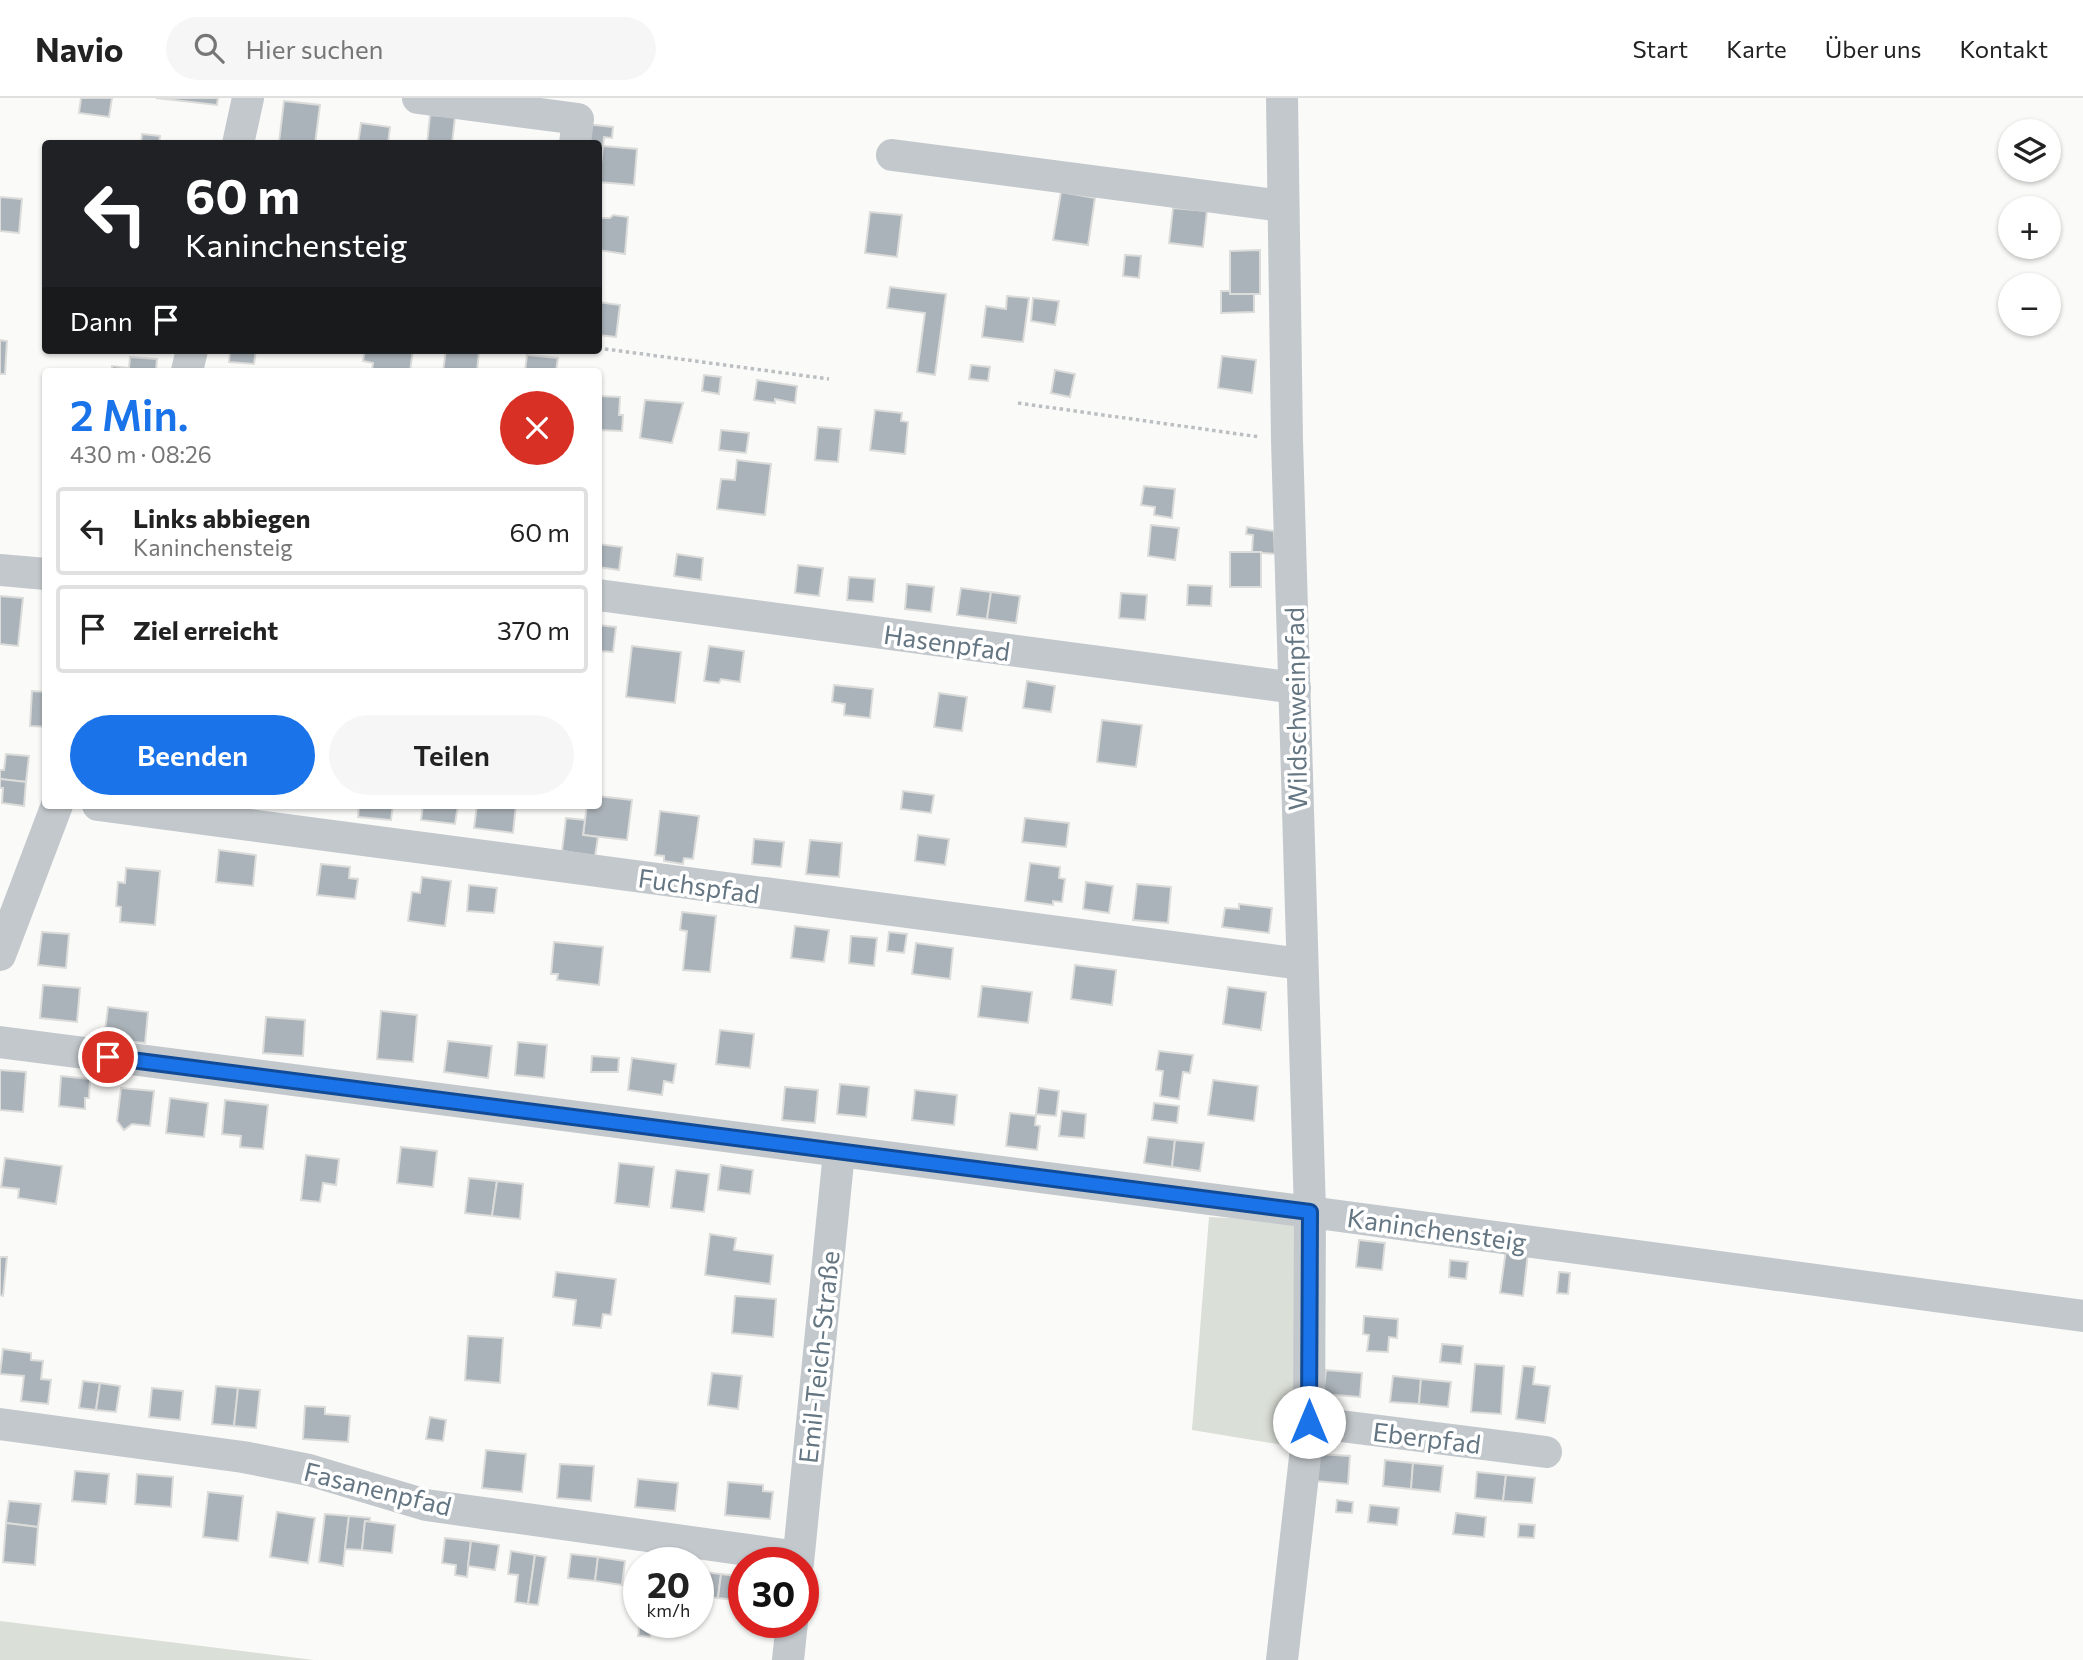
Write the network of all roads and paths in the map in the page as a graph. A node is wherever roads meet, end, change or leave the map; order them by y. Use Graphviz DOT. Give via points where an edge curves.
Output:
graph roads {
  1 [pos="248,98"];
  2 [pos="418,98"];
  3 [pos="1282,98"];
  4 [pos="239,140"];
  5 [pos="575,140"];
  6 [pos="892,155"];
  7 [pos="1283,206"];
  8 [pos="602,349"];
  9 [pos="829,379"];
  10 [pos="1018,403"];
  11 [pos="1287,441"];
  12 [pos="0,570"];
  13 [pos="42,574"];
  14 [pos="602,596"];
  15 [pos="1295,688"];
  16 [pos="55,809"];
  17 [pos="128,809"];
  18 [pos="0,955"];
  19 [pos="1301,964"];
  20 [pos="0,1042"];
  21 [pos="839,1152"];
  22 [pos="1310,1212"];
  23 [pos="2083,1316"];
  24 [pos="1309,1422"];
  25 [pos="0,1423"];
  26 [pos="1546,1452"];
  27 [pos="799,1547"];
  28 [pos="728,1549"];
  29 [pos="790,1638"];
  30 [pos="788,1660"];
  31 [pos="1282,1660"];
  1 -- 4 [label="street"];
  2 -- 5 [label="street" via="578,119"];
  3 -- 7 [label="street, Wildschweinpfad"];
  6 -- 7 [label="street"];
  7 -- 11 [label="street, Wildschweinpfad"];
  8 -- 9 [label="path"];
  10 -- 11 [label="path"];
  11 -- 15 [label="street, Wildschweinpfad"];
  12 -- 13 [label="street"];
  14 -- 15 [label="street, Hasenpfad"];
  15 -- 19 [label="street, Wildschweinpfad"];
  16 -- 18 [label="street"];
  17 -- 19 [label="street, Fuchspfad"];
  19 -- 22 [label="street, Wildschweinpfad"];
  20 -- 21 [label="street, Kaninchensteig"];
  21 -- 22 [label="street, Kaninchensteig"];
  21 -- 27 [label="street, Emil-Teich-Straße"];
  22 -- 23 [label="street, Kaninchensteig"];
  22 -- 24 [label="street, Wildschweinpfad"];
  24 -- 26 [label="street, Eberpfad"];
  24 -- 31 [label="street, Wildschweinpfad"];
  25 -- 28 [label="street, Fasanenpfad" via="243,1457 309,1470 426,1504"];
  29 -- 30 [label="street"];
}
